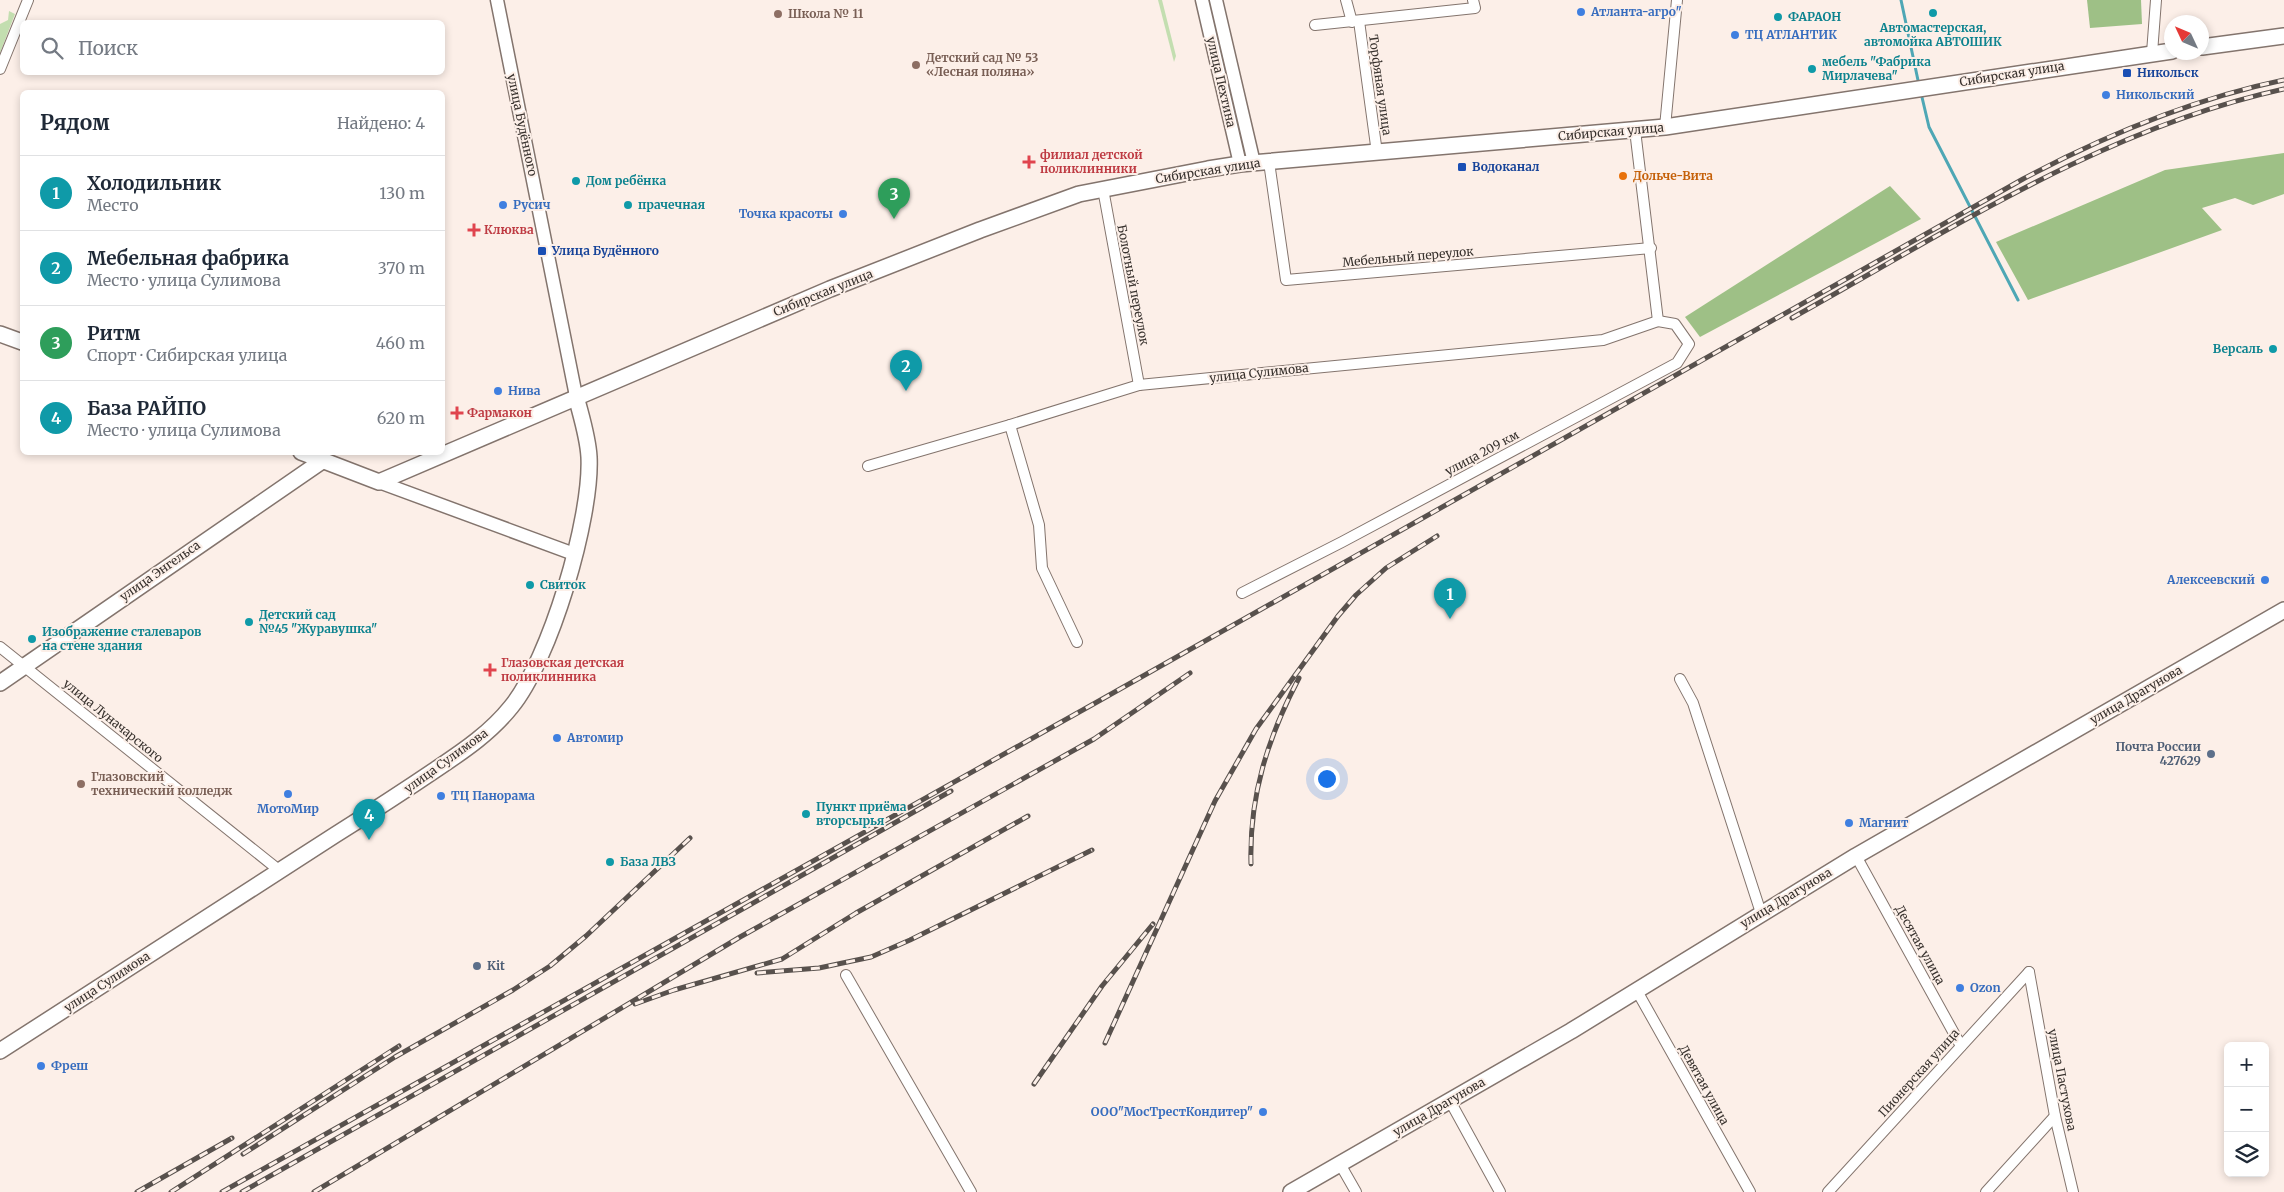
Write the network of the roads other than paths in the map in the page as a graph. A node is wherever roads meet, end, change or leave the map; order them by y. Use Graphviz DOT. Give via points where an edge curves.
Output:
graph roads {
  1 [pos="28,0"];
  2 [pos="497,0"];
  3 [pos="1202,0"];
  4 [pos="1216,0"];
  5 [pos="1346,0"];
  6 [pos="1676,0"];
  7 [pos="2156,0"];
  8 [pos="1474,4"];
  9 [pos="1355,21"];
  10 [pos="1316,25"];
  11 [pos="2284,36"];
  12 [pos="2209,46"];
  13 [pos="2164,52"];
  14 [pos="2152,53"];
  15 [pos="0,69"];
  16 [pos="1665,127"];
  17 [pos="1635,130"];
  18 [pos="1376,153"];
  19 [pos="1269,162"];
  20 [pos="1247,164"];
  21 [pos="1102,189"];
  22 [pos="1650,248"];
  23 [pos="1658,321"];
  24 [pos="0,334"];
  25 [pos="20,341"];
  26 [pos="1139,385"];
  27 [pos="576,396"];
  28 [pos="1010,426"];
  29 [pos="445,453"];
  30 [pos="308,455"];
  31 [pos="441,455"];
  32 [pos="322,461"];
  33 [pos="868,466"];
  34 [pos="379,482"];
  35 [pos="574,554"];
  36 [pos="1242,592"];
  37 [pos="2284,610"];
  38 [pos="1078,642"];
  39 [pos="0,647"];
  40 [pos="24,666"];
  41 [pos="1680,679"];
  42 [pos="0,683"];
  43 [pos="1856,856"];
  44 [pos="280,871"];
  45 [pos="1760,914"];
  46 [pos="2029,972"];
  47 [pos="846,975"];
  48 [pos="1636,991"];
  49 [pos="1961,1046"];
  50 [pos="0,1051"];
  51 [pos="1450,1101"];
  52 [pos="2055,1116"];
  53 [pos="1340,1164"];
  54 [pos="971,1192"];
  55 [pos="1291,1192"];
  56 [pos="1356,1192"];
  57 [pos="1500,1192"];
  58 [pos="1750,1192"];
  59 [pos="1828,1192"];
  60 [pos="1986,1192"];
  61 [pos="2073,1192"];
  1 -- 15 [label="street"];
  2 -- 27 [label="street, улица Будённого"];
  3 -- 20 [label="street, улица Пехтина"];
  4 -- 20 [label="street, улица Пехтина"];
  5 -- 9 [label="street, Торфяная улица"];
  6 -- 16 [label="street"];
  7 -- 14 [label="street"];
  8 -- 9 [label="street"];
  9 -- 10 [label="street"];
  9 -- 18 [label="street, Торфяная улица"];
  11 -- 12 [label="main road"];
  13 -- 14 [label="main road, Сибирская улица"];
  14 -- 16 [label="main road, Сибирская улица"];
  16 -- 17 [label="main road, Сибирская улица"];
  17 -- 18 [label="main road, Сибирская улица"];
  17 -- 22 [label="street"];
  18 -- 19 [label="main road, Сибирская улица"];
  19 -- 20 [label="main road, Сибирская улица"];
  19 -- 22 [label="street, Мебельный переулок" via="1286,280"];
  20 -- 21 [label="main road, Сибирская улица"];
  21 -- 26 [label="street, Болотный переулок"];
  21 -- 27 [label="main road, Сибирская улица" via="1079,194 980,230 830,289"];
  22 -- 23 [label="street"];
  23 -- 26 [label="street, улица Сулимова" via="1603,340"];
  23 -- 36 [label="street, улица 209 км" via="1674,324 1689,344 1676,362 1351,538"];
  24 -- 25 [label="main road"];
  26 -- 28 [label="street, улица Сулимова"];
  27 -- 29 [label="main road, Сибирская улица"];
  27 -- 35 [label="main road, улица Сулимова" via="589,454 589,477"];
  28 -- 33 [label="street, улица Сулимова"];
  28 -- 38 [label="street" via="1039,525 1042,568"];
  30 -- 32 [label="main road"];
  31 -- 34 [label="main road, Сибирская улица"];
  32 -- 34 [label="main road"];
  32 -- 40 [label="main road, улица Энгельса"];
  34 -- 35 [label="street"];
  35 -- 44 [label="main road, улица Сулимова" via="553,625 535,670 512,707 478,740 450,760"];
  37 -- 43 [label="main road, улица Драгунова"];
  39 -- 40 [label="street, улица Луначарского"];
  40 -- 42 [label="main road, улица Энгельса"];
  40 -- 44 [label="street, улица Луначарского"];
  41 -- 45 [label="street" via="1693,703"];
  43 -- 45 [label="main road, улица Драгунова"];
  43 -- 49 [label="street, Десятая улица"];
  44 -- 50 [label="main road, улица Сулимова"];
  45 -- 48 [label="main road, улица Драгунова"];
  46 -- 49 [label="street, Пионерская улица"];
  46 -- 52 [label="street, улица Пастухова"];
  47 -- 54 [label="street"];
  48 -- 51 [label="main road, улица Драгунова"];
  48 -- 58 [label="street, Девятая улица"];
  49 -- 59 [label="street, Пионерская улица"];
  51 -- 53 [label="main road, улица Драгунова"];
  51 -- 57 [label="street"];
  52 -- 60 [label="street"];
  52 -- 61 [label="street, улица Пастухова"];
  53 -- 55 [label="main road, улица Драгунова"];
  53 -- 56 [label="street"];
}
